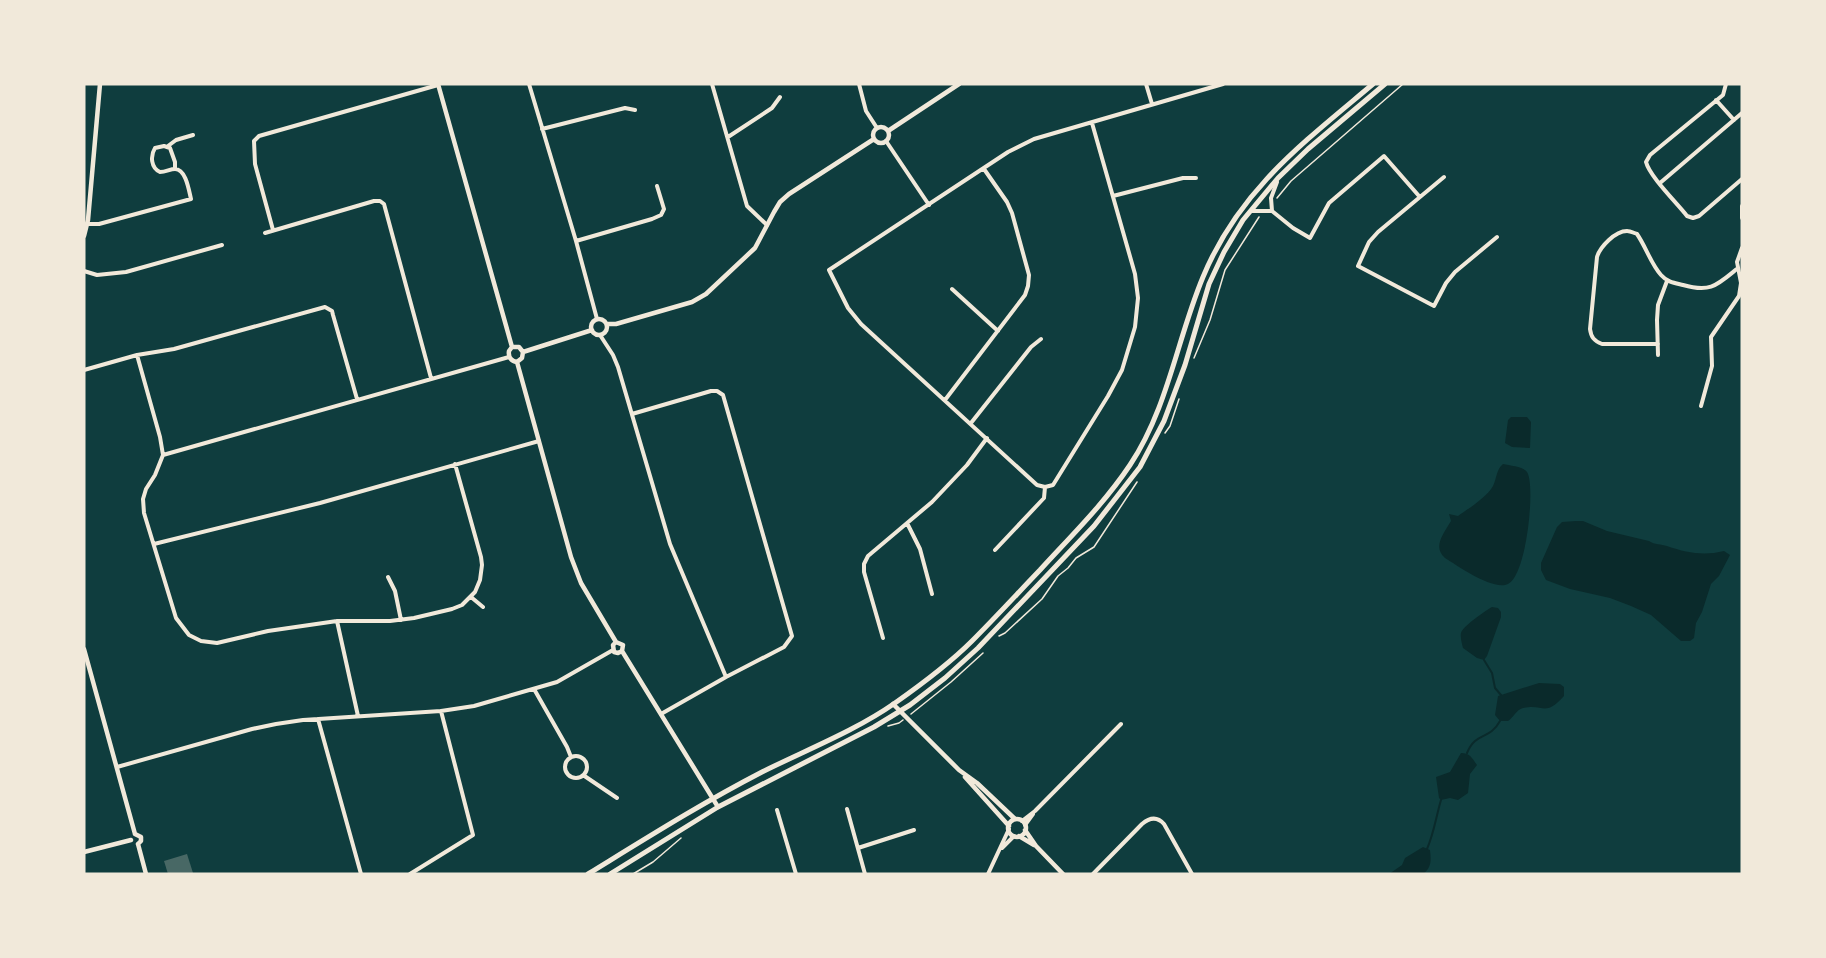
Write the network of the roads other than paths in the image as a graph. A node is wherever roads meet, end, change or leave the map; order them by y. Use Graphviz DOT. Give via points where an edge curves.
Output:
graph roads {
  1 [pos="100,84"];
  2 [pos="438,84"];
  3 [pos="529,84"];
  4 [pos="712,84"];
  5 [pos="859,84"];
  6 [pos="959,84"];
  7 [pos="1146,84"];
  8 [pos="1223,84"];
  9 [pos="1372,84"];
  10 [pos="1385,84"];
  11 [pos="1726,84"];
  12 [pos="780,98"];
  13 [pos="1716,100"];
  14 [pos="1152,104"];
  15 [pos="635,110"];
  16 [pos="1742,113"];
  17 [pos="1734,120"];
  18 [pos="1092,123"];
  19 [pos="877,128"];
  20 [pos="542,129"];
  21 [pos="888,131"];
  22 [pos="193,135"];
  23 [pos="728,137"];
  24 [pos="874,139"];
  25 [pos="886,141"];
  26 [pos="168,146"];
  27 [pos="176,169"];
  28 [pos="984,169"];
  29 [pos="1444,177"];
  30 [pos="1196,178"];
  31 [pos="1278,178"];
  32 [pos="1742,179"];
  33 [pos="1660,183"];
  34 [pos="657,186"];
  35 [pos="1113,196"];
  36 [pos="1419,196"];
  37 [pos="87,201"];
  38 [pos="929,205"];
  39 [pos="1742,206"];
  40 [pos="1270,209"];
  41 [pos="1251,211"];
  42 [pos="1742,218"];
  43 [pos="87,224"];
  44 [pos="767,225"];
  45 [pos="273,230"];
  46 [pos="265,233"];
  47 [pos="84,236"];
  48 [pos="1497,237"];
  49 [pos="576,241"];
  50 [pos="222,245"];
  51 [pos="1742,248"];
  52 [pos="1738,268"];
  53 [pos="84,271"];
  54 [pos="1667,280"];
  55 [pos="952,289"];
  56 [pos="597,319"];
  57 [pos="607,324"];
  58 [pos="592,330"];
  59 [pos="998,331"];
  60 [pos="600,335"];
  61 [pos="1041,339"];
  62 [pos="1658,344"];
  63 [pos="512,347"];
  64 [pos="523,352"];
  65 [pos="137,355"];
  66 [pos="1658,355"];
  67 [pos="509,357"];
  68 [pos="517,362"];
  69 [pos="84,370"];
  70 [pos="431,378"];
  71 [pos="357,399"];
  72 [pos="945,400"];
  73 [pos="1701,406"];
  74 [pos="632,414"];
  75 [pos="970,423"];
  76 [pos="987,438"];
  77 [pos="539,441"];
  78 [pos="163,456"];
  79 [pos="455,464"];
  80 [pos="1045,487"];
  81 [pos="907,523"];
  82 [pos="154,544"];
  83 [pos="994,550"];
  84 [pos="388,577"];
  85 [pos="932,594"];
  86 [pos="471,597"];
  87 [pos="483,607"];
  88 [pos="400,620"];
  89 [pos="337,621"];
  90 [pos="883,638"];
  91 [pos="616,642"];
  92 [pos="84,649"];
  93 [pos="613,650"];
  94 [pos="622,651"];
  95 [pos="87,672"];
  96 [pos="726,677"];
  97 [pos="534,689"];
  98 [pos="893,704"];
  99 [pos="441,711"];
  100 [pos="900,711"];
  101 [pos="661,714"];
  102 [pos="358,716"];
  103 [pos="318,719"];
  104 [pos="1121,724"];
  105 [pos="571,757"];
  106 [pos="117,767"];
  107 [pos="959,770"];
  108 [pos="583,775"];
  109 [pos="617,798"];
  110 [pos="713,799"];
  111 [pos="718,807"];
  112 [pos="847,808"];
  113 [pos="777,810"];
  114 [pos="1015,819"];
  115 [pos="1024,825"];
  116 [pos="1009,828"];
  117 [pos="914,830"];
  118 [pos="135,834"];
  119 [pos="1017,836"];
  120 [pos="131,840"];
  121 [pos="138,844"];
  122 [pos="1036,846"];
  123 [pos="858,848"];
  124 [pos="999,851"];
  125 [pos="84,852"];
  126 [pos="146,874"];
  127 [pos="361,874"];
  128 [pos="410,874"];
  129 [pos="588,874"];
  130 [pos="610,874"];
  131 [pos="796,874"];
  132 [pos="865,874"];
  133 [pos="988,874"];
  134 [pos="1063,874"];
  135 [pos="1093,874"];
  136 [pos="1192,874"];
  1 -- 37 [label="street"];
  2 -- 45 [label="street" via="259,136 254,141 253,154"];
  2 -- 63 [label="street"];
  3 -- 20 [label="street"];
  4 -- 23 [label="street"];
  5 -- 19 [label="street" via="866,111"];
  6 -- 21 [label="street"];
  7 -- 14 [label="street"];
  8 -- 14 [label="street"];
  9 -- 98 [label="main road" via="1270,174 1228,228 1202,279 1154,422 1114,488 971,642"];
  10 -- 31 [label="main road"];
  11 -- 13 [label="street" via="1723,95"];
  12 -- 23 [label="street" via="772,108"];
  13 -- 17 [label="street"];
  13 -- 33 [label="street" via="1650,154 1648,169"];
  14 -- 18 [label="street"];
  15 -- 20 [label="street" via="625,108"];
  16 -- 17 [label="street"];
  17 -- 33 [label="street"];
  18 -- 28 [label="street" via="1034,139"];
  18 -- 35 [label="street"];
  19 -- 21 [label="street"];
  19 -- 24 [label="street"];
  20 -- 49 [label="street"];
  21 -- 25 [label="street"];
  22 -- 26 [label="street"];
  23 -- 44 [label="street" via="747,206"];
  24 -- 25 [label="street"];
  24 -- 44 [label="street" via="789,194"];
  25 -- 38 [label="street"];
  26 -- 27 [label="street"];
  26 -- 27 [label="street" via="152,152 153,166 160,172"];
  27 -- 43 [label="street" via="184,174 191,198"];
  28 -- 38 [label="street"];
  28 -- 59 [label="street" via="1012,213 1029,275 1025,295"];
  29 -- 36 [label="street"];
  30 -- 35 [label="street"];
  31 -- 40 [label="street"];
  31 -- 41 [label="main road"];
  32 -- 33 [label="street" via="1693,218"];
  34 -- 49 [label="street" via="664,209 661,215"];
  35 -- 80 [label="street" via="1135,274 1135,327 1122,370 1108,396 1053,485"];
  36 -- 40 [label="street" via="1384,156 1329,203 1310,238"];
  36 -- 48 [label="street" via="1369,242 1358,266 1434,306 1455,272"];
  37 -- 43 [label="street"];
  38 -- 72 [label="street" via="829,270 848,308 861,324"];
  39 -- 42 [label="street"];
  40 -- 41 [label="street"];
  41 -- 100 [label="main road" via="1209,284 1164,421 1140,467 1094,526 978,648"];
  43 -- 47 [label="street"];
  44 -- 57 [label="street" via="755,248 692,303"];
  45 -- 46 [label="street"];
  45 -- 70 [label="street" via="374,201 384,204"];
  49 -- 56 [label="street"];
  50 -- 53 [label="street" via="126,272 97,275"];
  51 -- 52 [label="street"];
  52 -- 54 [label="street" via="1720,283 1702,288"];
  52 -- 73 [label="street" via="1739,296 1711,337 1712,366"];
  54 -- 62 [label="street" via="1658,306"];
  54 -- 62 [label="street" via="1637,234 1617,234 1599,251 1590,328 1593,338 1602,344"];
  55 -- 59 [label="street"];
  56 -- 57 [label="street"];
  56 -- 58 [label="street"];
  57 -- 60 [label="street"];
  58 -- 60 [label="street"];
  58 -- 64 [label="street"];
  59 -- 72 [label="street"];
  60 -- 74 [label="street" via="615,361"];
  61 -- 75 [label="street"];
  62 -- 66 [label="street"];
  63 -- 64 [label="street"];
  63 -- 67 [label="street"];
  64 -- 68 [label="street"];
  65 -- 69 [label="street"];
  65 -- 71 [label="street" via="174,350 325,307 333,315"];
  65 -- 78 [label="street"];
  67 -- 68 [label="street"];
  67 -- 70 [label="street"];
  68 -- 77 [label="street"];
  70 -- 71 [label="street"];
  71 -- 78 [label="street"];
  72 -- 75 [label="street"];
  74 -- 96 [label="street" via="659,514"];
  74 -- 96 [label="street" via="711,391 720,392 726,399 792,636 784,647"];
  75 -- 76 [label="street"];
  76 -- 80 [label="street" via="1037,485"];
  76 -- 81 [label="street" via="967,465"];
  77 -- 79 [label="street"];
  77 -- 91 [label="street" via="577,575"];
  78 -- 82 [label="street" via="143,499"];
  79 -- 82 [label="street" via="320,503"];
  79 -- 86 [label="street" via="482,565"];
  80 -- 83 [label="street" via="1044,498"];
  81 -- 85 [label="street" via="920,549"];
  81 -- 90 [label="street" via="867,556 864,564"];
  82 -- 89 [label="street" via="176,618 189,635 201,641 217,643"];
  84 -- 88 [label="street"];
  86 -- 87 [label="street"];
  86 -- 88 [label="street" via="452,609"];
  88 -- 89 [label="street"];
  89 -- 102 [label="street"];
  91 -- 93 [label="street"];
  91 -- 94 [label="street" via="623,645"];
  92 -- 95 [label="street"];
  93 -- 94 [label="street"];
  93 -- 97 [label="street" via="562,680"];
  94 -- 101 [label="street"];
  95 -- 106 [label="street"];
  96 -- 101 [label="street"];
  97 -- 99 [label="street"];
  97 -- 105 [label="street"];
  98 -- 100 [label="street"];
  98 -- 110 [label="main road"];
  99 -- 102 [label="street"];
  99 -- 128 [label="street" via="473,835"];
  100 -- 107 [label="street"];
  100 -- 111 [label="main road"];
  101 -- 110 [label="street"];
  102 -- 103 [label="street"];
  103 -- 106 [label="street" via="252,729"];
  103 -- 127 [label="street"];
  104 -- 115 [label="street"];
  105 -- 108 [label="street" via="584,759"];
  105 -- 108 [label="street" via="566,762 566,772 573,778"];
  106 -- 118 [label="street"];
  107 -- 114 [label="street"];
  107 -- 116 [label="street"];
  108 -- 109 [label="street"];
  110 -- 111 [label="street"];
  110 -- 129 [label="main road"];
  111 -- 130 [label="main road"];
  112 -- 123 [label="street"];
  113 -- 131 [label="street"];
  114 -- 115 [label="street"];
  114 -- 116 [label="street"];
  115 -- 119 [label="street"];
  115 -- 122 [label="street"];
  116 -- 119 [label="street"];
  116 -- 124 [label="street"];
  117 -- 123 [label="street"];
  118 -- 120 [label="street"];
  118 -- 121 [label="street" via="141,837"];
  119 -- 122 [label="street"];
  119 -- 124 [label="street"];
  120 -- 121 [label="street"];
  120 -- 125 [label="street"];
  121 -- 126 [label="street"];
  122 -- 134 [label="street"];
  123 -- 132 [label="street"];
  124 -- 133 [label="street"];
  135 -- 136 [label="street" via="1145,821 1153,819 1164,824"];
}
